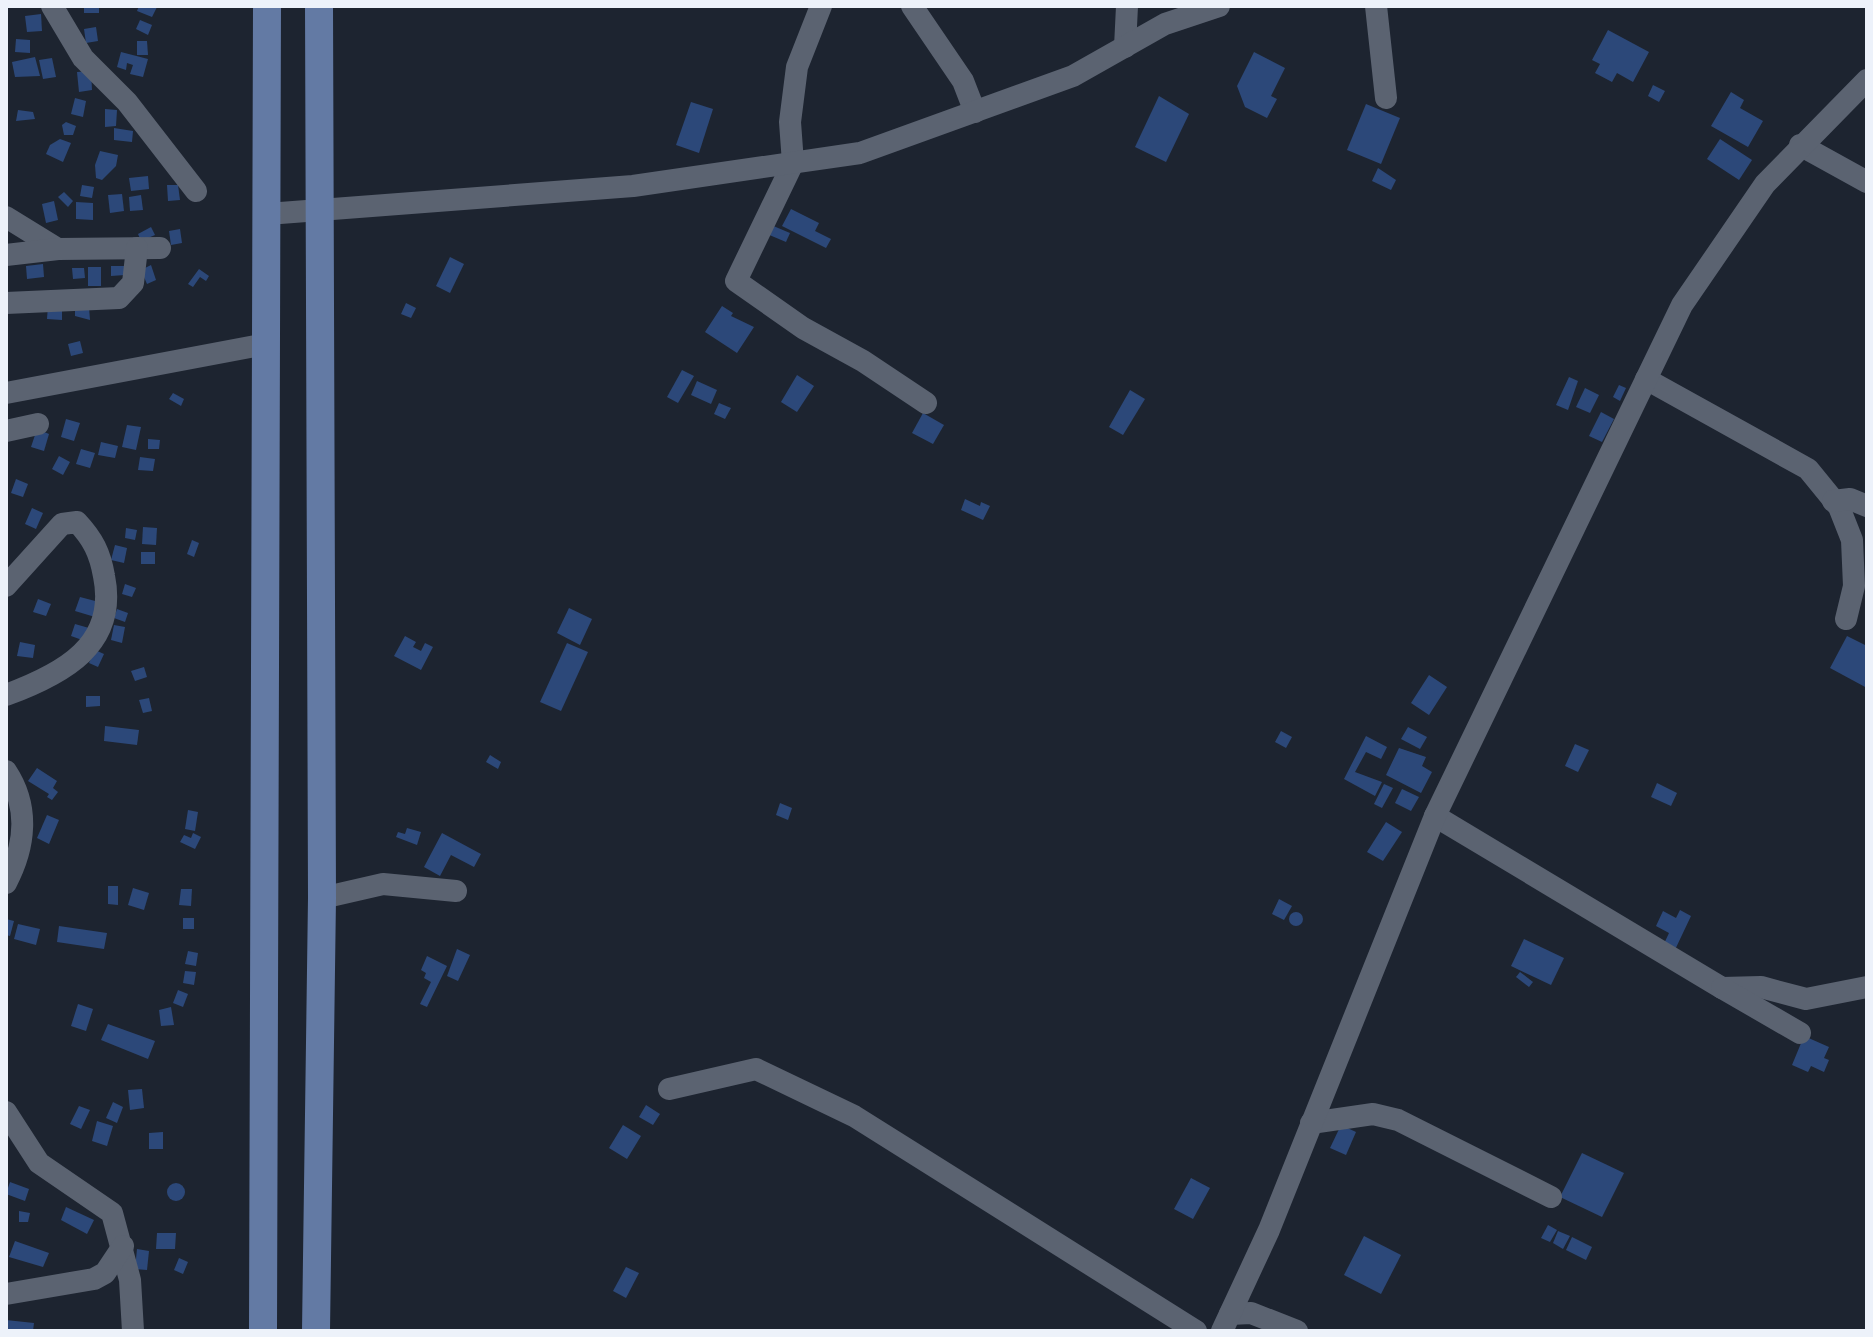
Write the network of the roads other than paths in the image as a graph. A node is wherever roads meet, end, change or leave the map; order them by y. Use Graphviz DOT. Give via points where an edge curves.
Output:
graph roads {
  1 [pos="52,6"];
  2 [pos="267,6"];
  3 [pos="319,6"];
  4 [pos="821,6"];
  5 [pos="912,6"];
  6 [pos="1127,6"];
  7 [pos="1219,6"];
  8 [pos="1376,6"];
  9 [pos="1125,47"];
  10 [pos="1867,80"];
  11 [pos="1386,98"];
  12 [pos="975,112"];
  13 [pos="1800,145"];
  14 [pos="793,163"];
  15 [pos="1867,182"];
  16 [pos="196,191"];
  17 [pos="318,212"];
  18 [pos="267,214"];
  19 [pos="6,217"];
  20 [pos="137,248"];
  21 [pos="160,248"];
  22 [pos="58,249"];
  23 [pos="6,255"];
  24 [pos="6,303"];
  25 [pos="266,344"];
  26 [pos="1646,379"];
  27 [pos="6,393"];
  28 [pos="926,403"];
  29 [pos="38,424"];
  30 [pos="6,431"];
  31 [pos="1833,501"];
  32 [pos="1867,506"];
  33 [pos="6,586"];
  34 [pos="1846,619"];
  35 [pos="6,695"];
  36 [pos="6,771"];
  37 [pos="1435,816"];
  38 [pos="6,883"];
  39 [pos="456,891"];
  40 [pos="322,898"];
  41 [pos="1867,987"];
  42 [pos="1722,988"];
  43 [pos="1800,1033"];
  44 [pos="669,1089"];
  45 [pos="6,1112"];
  46 [pos="1311,1123"];
  47 [pos="1551,1197"];
  48 [pos="123,1246"];
  49 [pos="6,1294"];
  50 [pos="1226,1323"];
  51 [pos="133,1331"];
  52 [pos="263,1331"];
  53 [pos="316,1331"];
  54 [pos="1196,1331"];
  55 [pos="1297,1331"];
  1 -- 16 [label="street" via="83,58 127,102"];
  2 -- 18 [label="main road"];
  3 -- 17 [label="main road"];
  4 -- 14 [label="street" via="797,67 790,122"];
  5 -- 12 [label="street" via="963,81"];
  6 -- 9 [label="street"];
  7 -- 9 [label="street" via="1165,24"];
  8 -- 11 [label="street"];
  9 -- 12 [label="street" via="1073,76"];
  10 -- 13 [label="street"];
  12 -- 14 [label="street" via="860,153"];
  13 -- 15 [label="street"];
  13 -- 26 [label="street" via="1765,184 1682,305"];
  14 -- 17 [label="street" via="633,186"];
  14 -- 28 [label="street" via="736,281"];
  17 -- 18 [label="street"];
  17 -- 40 [label="main road"];
  18 -- 25 [label="main road"];
  19 -- 22 [label="street"];
  20 -- 21 [label="street"];
  20 -- 22 [label="street"];
  20 -- 24 [label="street" via="133,283 119,298"];
  22 -- 23 [label="street"];
  25 -- 27 [label="street"];
  25 -- 52 [label="main road"];
  26 -- 31 [label="street" via="1808,469"];
  26 -- 37 [label="street"];
  29 -- 30 [label="street"];
  31 -- 32 [label="street" via="1850,499"];
  31 -- 34 [label="street" via="1844,518 1855,560"];
  33 -- 35 [label="street" via="62,524 77,522 98,550 108,598 102,625 86,650 63,668"];
  36 -- 38 [label="street" via="24,831"];
  37 -- 42 [label="street"];
  37 -- 46 [label="street"];
  39 -- 40 [label="street" via="383,884"];
  40 -- 53 [label="main road"];
  41 -- 42 [label="street" via="1806,999 1761,987"];
  42 -- 43 [label="street"];
  44 -- 54 [label="street" via="756,1069 854,1116"];
  45 -- 48 [label="street" via="39,1163 112,1213"];
  46 -- 47 [label="street" via="1373,1114 1398,1120"];
  46 -- 50 [label="street"];
  48 -- 49 [label="street" via="105,1273 94,1279"];
  48 -- 51 [label="street"];
  50 -- 55 [label="street" via="1251,1313"];
}
